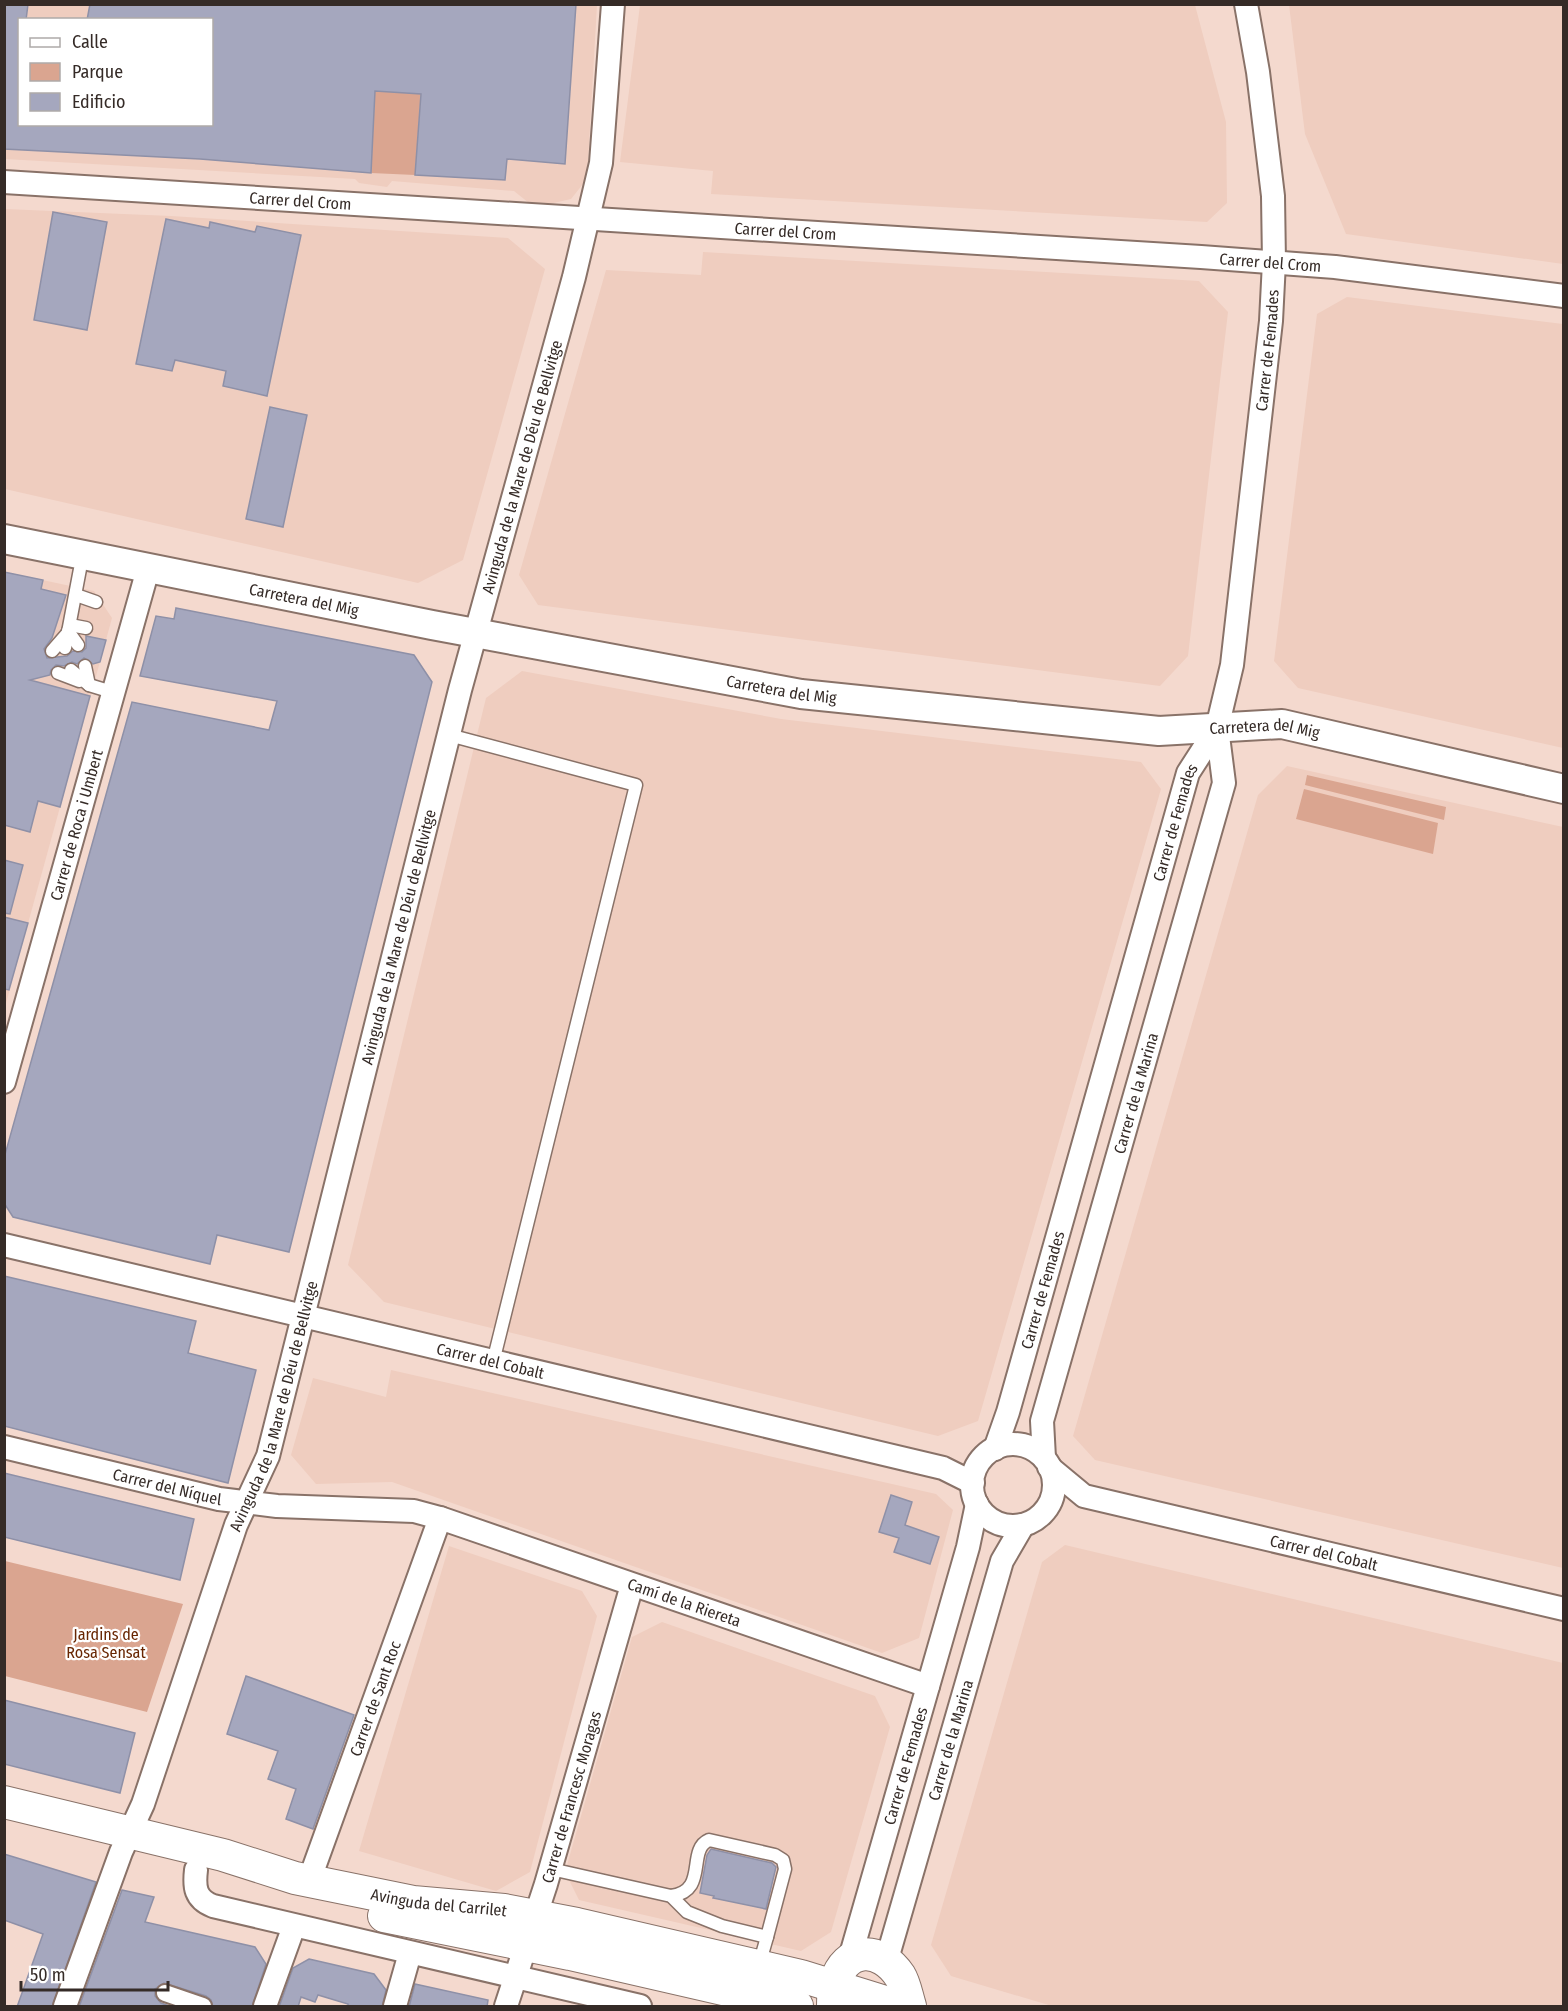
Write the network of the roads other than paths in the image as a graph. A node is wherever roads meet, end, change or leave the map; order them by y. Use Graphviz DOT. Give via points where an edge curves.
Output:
graph roads {
  1 [pos="613,4"];
  2 [pos="1246,4"];
  3 [pos="4,182"];
  4 [pos="588,218"];
  5 [pos="1274,262"];
  6 [pos="1563,296"];
  7 [pos="4,539"];
  8 [pos="80,569"];
  9 [pos="148,569"];
  10 [pos="76,595"];
  11 [pos="96,602"];
  12 [pos="69,628"];
  13 [pos="86,628"];
  14 [pos="475,633"];
  15 [pos="65,648"];
  16 [pos="88,685"];
  17 [pos="112,692"];
  18 [pos="1217,728"];
  19 [pos="449,735"];
  20 [pos="1563,789"];
  21 [pos="4,1083"];
  22 [pos="4,1245"];
  23 [pos="302,1317"];
  24 [pos="493,1362"];
  25 [pos="4,1447"];
  26 [pos="995,1449"];
  27 [pos="1047,1462"];
  28 [pos="975,1494"];
  29 [pos="1084,1496"];
  30 [pos="246,1504"];
  31 [pos="1048,1507"];
  32 [pos="440,1518"];
  33 [pos="1023,1525"];
  34 [pos="632,1585"];
  35 [pos="1563,1609"];
  36 [pos="928,1686"];
  37 [pos="4,1802"];
  38 [pos="4,1825"];
  39 [pos="126,1842"];
  40 [pos="551,1869"];
  41 [pos="196,1870"];
  42 [pos="309,1881"];
  43 [pos="671,1896"];
  44 [pos="535,1916"];
  45 [pos="294,1926"];
  46 [pos="526,1945"];
  47 [pos="763,1952"];
  48 [pos="410,1953"];
  49 [pos="850,1958"];
  50 [pos="886,1959"];
  51 [pos="516,1977"];
  52 [pos="165,1993"];
  53 [pos="833,1996"];
  54 [pos="887,2003"];
  55 [pos="65,2007"];
  56 [pos="203,2007"];
  57 [pos="265,2007"];
  58 [pos="394,2007"];
  59 [pos="506,2007"];
  60 [pos="640,2007"];
  61 [pos="796,2007"];
  62 [pos="910,2007"];
  1 -- 4 [label="street, Avinguda de la Mare de Déu de Bellvitge" via="601,163"];
  2 -- 5 [label="street, Carrer de Femades" via="1269,148"];
  3 -- 4 [label="street, Carrer del Crom"];
  4 -- 5 [label="street, Carrer del Crom"];
  4 -- 14 [label="street, Avinguda de la Mare de Déu de Bellvitge"];
  5 -- 6 [label="street, Carrer del Crom"];
  5 -- 18 [label="street, Carrer de Femades" via="1271,321 1232,665"];
  7 -- 9 [label="street, Carretera del Mig"];
  8 -- 10 [label="lane"];
  9 -- 14 [label="street, Carretera del Mig"];
  9 -- 17 [label="street, Carrer de Roca i Umbert"];
  10 -- 11 [label="lane"];
  10 -- 12 [label="lane" via="79,613"];
  12 -- 13 [label="lane"];
  12 -- 15 [label="lane"];
  14 -- 18 [label="street, Carretera del Mig" via="801,694 1148,731"];
  14 -- 19 [label="street, Avinguda de la Mare de Déu de Bellvitge"];
  16 -- 16 [label="lane" via="71,670"];
  16 -- 17 [label="lane"];
  17 -- 21 [label="street, Carrer de Roca i Umbert"];
  18 -- 20 [label="street, Carretera del Mig" via="1282,724"];
  18 -- 26 [label="street, Carrer de Femades" via="1188,773"];
  18 -- 27 [label="street, Carrer de la Marina" via="1224,783 1042,1421"];
  19 -- 23 [label="street, Avinguda de la Mare de Déu de Bellvitge"];
  19 -- 24 [label="lane" via="636,785"];
  22 -- 23 [label="street, Carrer del Cobalt"];
  23 -- 24 [label="street, Carrer del Cobalt"];
  23 -- 30 [label="street, Avinguda de la Mare de Déu de Bellvitge" via="268,1456"];
  24 -- 28 [label="street, Carrer del Cobalt" via="944,1468"];
  25 -- 30 [label="street, Carrer del Níquel"];
  26 -- 27 [label="street" via="1016,1444 1036,1451"];
  26 -- 28 [label="street" via="979,1463"];
  27 -- 29 [label="street, Carrer del Cobalt"];
  27 -- 31 [label="street" via="1054,1487"];
  28 -- 33 [label="street" via="992,1520"];
  28 -- 36 [label="street, Carrer de Femades" via="968,1547"];
  29 -- 31 [label="street"];
  29 -- 35 [label="street, Carrer del Cobalt"];
  30 -- 32 [label="street, Carrer del Níquel" via="414,1511"];
  30 -- 39 [label="street, Avinguda de la Mare de Déu de Bellvitge" via="143,1804"];
  31 -- 33 [label="street"];
  32 -- 34 [label="street, Camí de la Riereta"];
  32 -- 42 [label="street, Carrer de Sant Roc"];
  33 -- 50 [label="street, Carrer de la Marina" via="1002,1561"];
  34 -- 36 [label="street, Camí de la Riereta"];
  34 -- 40 [label="street, Carrer de Francesc Moragas"];
  36 -- 49 [label="street, Carrer de Femades"];
  37 -- 39 [label="main road, Avinguda del Carrilet"];
  38 -- 39 [label="main road, Avinguda del Carrilet"];
  39 -- 41 [label="main road, Avinguda del Carrilet"];
  39 -- 42 [label="main road, Avinguda del Carrilet" via="223,1855"];
  39 -- 55 [label="street, Avinguda de la Mare de Déu de Bellvitge"];
  40 -- 43 [label="lane"];
  40 -- 44 [label="street, Carrer de Francesc Moragas"];
  41 -- 45 [label="street" via="196,1893 203,1902"];
  41 -- 46 [label="main road, Avinguda del Carrilet" via="290,1897"];
  42 -- 44 [label="main road, Avinguda del Carrilet" via="413,1902"];
  43 -- 47 [label="lane" via="687,1912 722,1926"];
  43 -- 47 [label="lane" via="681,1895 692,1883 709,1840 775,1855 783,1860 785,1869"];
  44 -- 46 [label="street, Carrer de Francesc Moragas"];
  44 -- 47 [label="main road, Avinguda del Carrilet"];
  45 -- 48 [label="street"];
  45 -- 57 [label="street"];
  46 -- 51 [label="street, Carrer de Francesc Moragas"];
  46 -- 61 [label="main road, Avinguda del Carrilet"];
  47 -- 53 [label="main road, Avinguda del Carrilet"];
  48 -- 51 [label="street"];
  48 -- 58 [label="street"];
  49 -- 50 [label="main road" via="868,1954"];
  49 -- 53 [label="main road" via="841,1967"];
  50 -- 62 [label="main road" via="902,1978"];
  51 -- 59 [label="street, Carrer de Francesc Moragas"];
  51 -- 60 [label="street"];
  52 -- 56 [label="street"];
  53 -- 54 [label="main road, Avinguda del Carrilet"];
}
